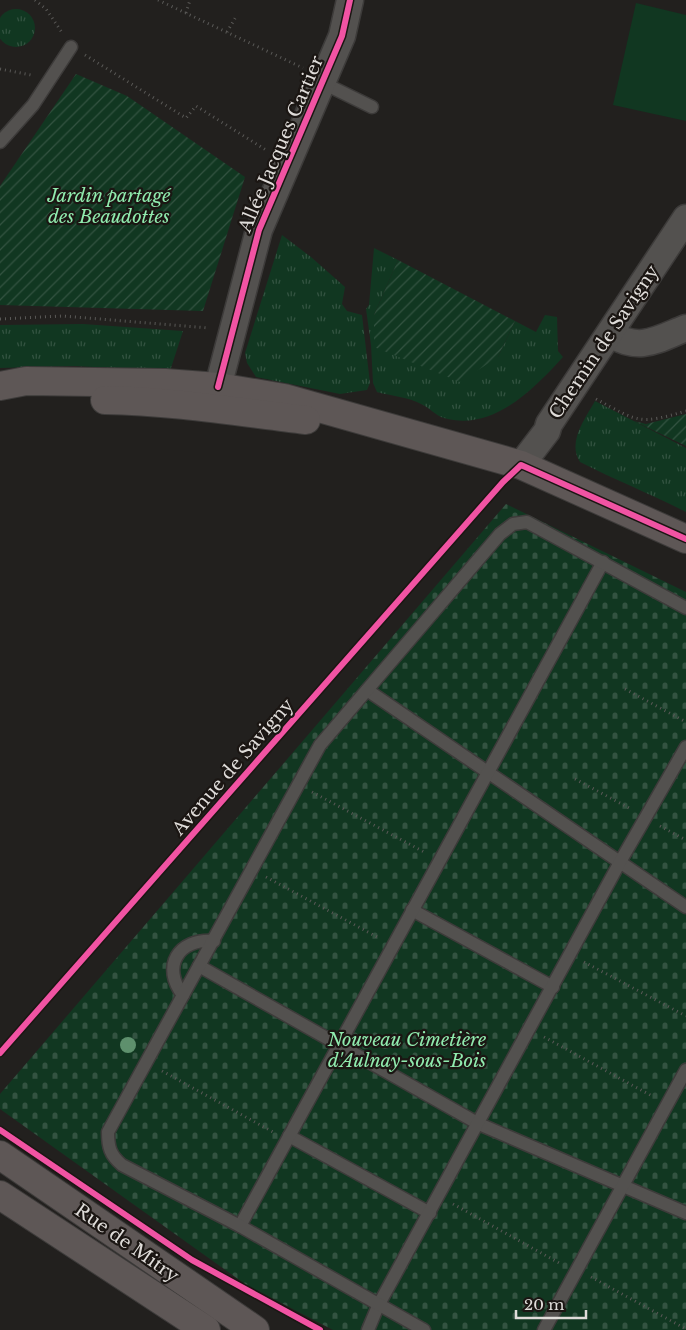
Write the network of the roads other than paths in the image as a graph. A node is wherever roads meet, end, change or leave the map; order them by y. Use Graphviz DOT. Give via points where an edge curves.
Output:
graph roads {
  1 [pos="350,0"];
  2 [pos="71,47"];
  3 [pos="323,83"];
  4 [pos="372,107"];
  5 [pos="0,142"];
  6 [pos="686,218"];
  7 [pos="686,328"];
  8 [pos="610,334"];
  9 [pos="0,386"];
  10 [pos="218,387"];
  11 [pos="0,396"];
  12 [pos="396,432"];
  13 [pos="521,466"];
  14 [pos="686,539"];
  15 [pos="603,562"];
  16 [pos="686,608"];
  17 [pos="367,690"];
  18 [pos="686,747"];
  19 [pos="488,771"];
  20 [pos="620,862"];
  21 [pos="686,907"];
  22 [pos="412,910"];
  23 [pos="214,941"];
  24 [pos="199,966"];
  25 [pos="553,987"];
  26 [pos="184,995"];
  27 [pos="339,1044"];
  28 [pos="686,1070"];
  29 [pos="479,1124"];
  30 [pos="288,1138"];
  31 [pos="0,1155"];
  32 [pos="624,1185"];
  33 [pos="0,1195"];
  34 [pos="430,1213"];
  35 [pos="686,1213"];
  36 [pos="240,1226"];
  37 [pos="378,1306"];
  38 [pos="206,1330"];
  39 [pos="255,1330"];
  40 [pos="368,1330"];
  41 [pos="424,1330"];
  42 [pos="544,1330"];
  1 -- 3 [label="street, Allée Jacques Cartier" via="342,36"];
  2 -- 5 [label="lane" via="33,105"];
  3 -- 4 [label="lane"];
  3 -- 10 [label="street, Allée Jacques Cartier" via="259,230"];
  6 -- 8 [label="street, Chemin de Savigny"];
  7 -- 8 [label="street" via="645,344 626,344"];
  8 -- 13 [label="street, Chemin de Savigny"];
  9 -- 10 [label="main road" via="44,381"];
  10 -- 12 [label="main road" via="284,398"];
  11 -- 12 [label="main road" via="136,401"];
  12 -- 13 [label="main road"];
  13 -- 14 [label="main road"];
  15 -- 16 [label="lane"];
  15 -- 17 [label="lane" via="527,522 512,524"];
  15 -- 19 [label="lane"];
  17 -- 19 [label="lane"];
  17 -- 23 [label="lane" via="320,745"];
  18 -- 20 [label="lane"];
  19 -- 20 [label="lane"];
  19 -- 22 [label="lane"];
  20 -- 21 [label="lane"];
  20 -- 25 [label="lane"];
  22 -- 25 [label="lane"];
  22 -- 27 [label="lane"];
  23 -- 24 [label="lane"];
  23 -- 26 [label="lane" via="187,945 174,959 175,982"];
  24 -- 26 [label="lane"];
  24 -- 27 [label="lane"];
  25 -- 29 [label="lane"];
  26 -- 36 [label="lane" via="108,1132 108,1145 114,1158 122,1165"];
  27 -- 29 [label="lane"];
  27 -- 30 [label="lane"];
  28 -- 32 [label="lane"];
  29 -- 32 [label="lane"];
  29 -- 34 [label="lane"];
  30 -- 34 [label="lane"];
  30 -- 36 [label="lane"];
  31 -- 39 [label="main road, Rue de Mitry"];
  32 -- 35 [label="lane"];
  32 -- 42 [label="lane"];
  33 -- 38 [label="main road, Rue de Mitry"];
  34 -- 37 [label="lane"];
  36 -- 37 [label="lane"];
  37 -- 40 [label="lane"];
  37 -- 41 [label="lane"];
}
